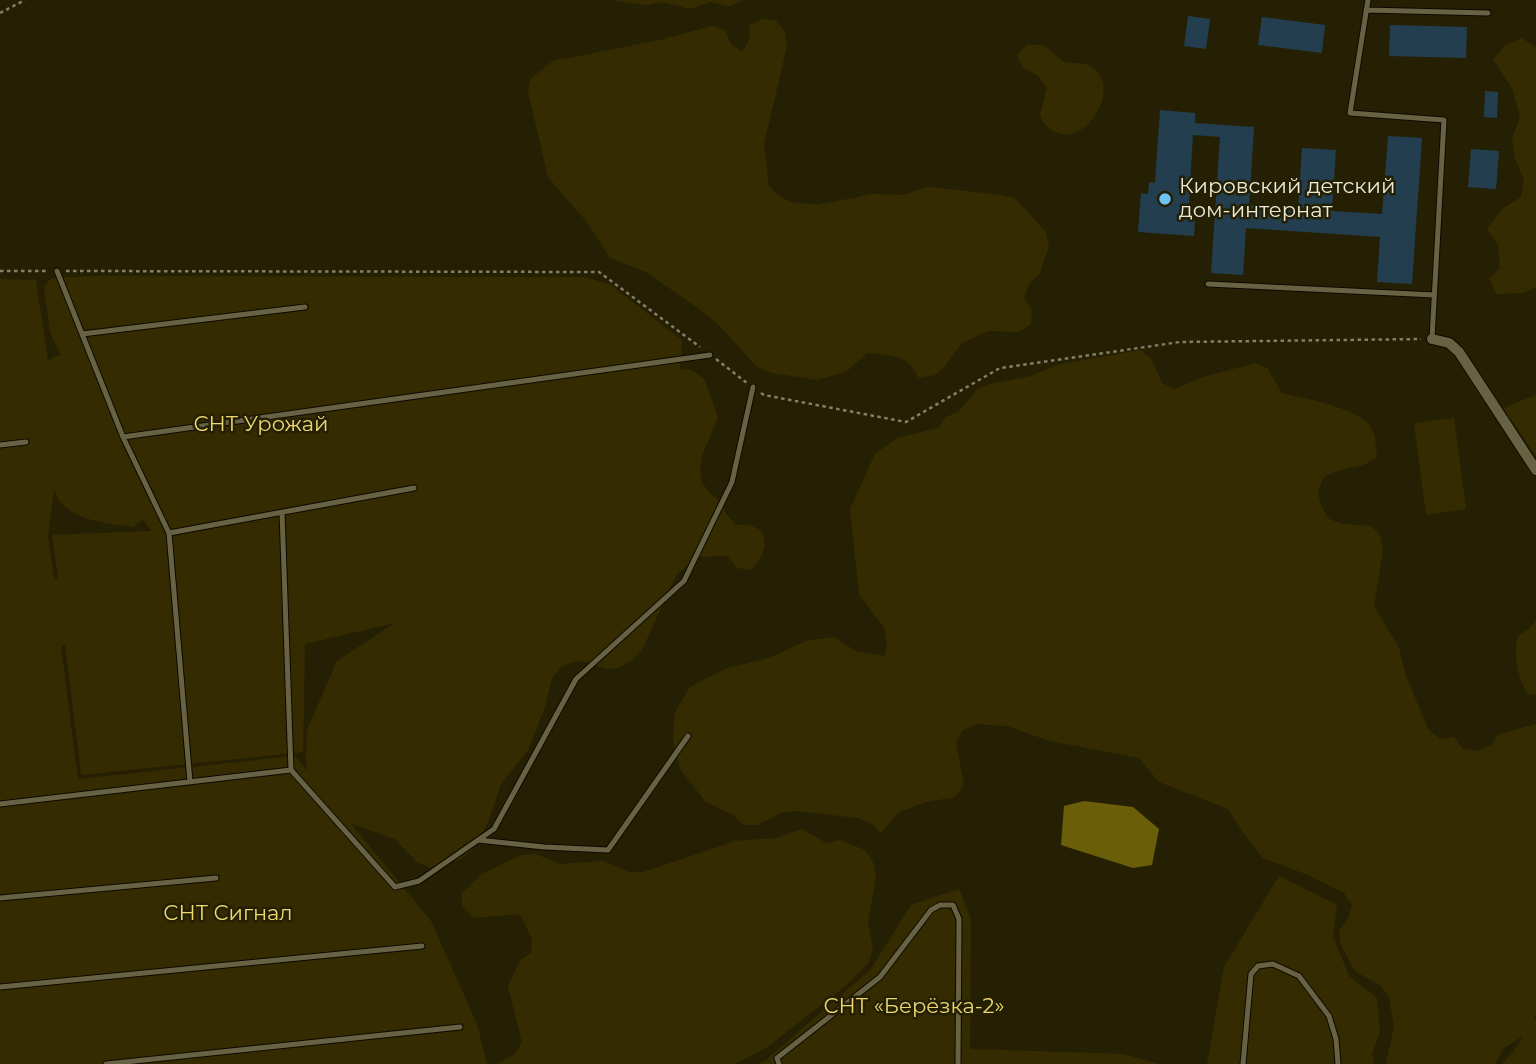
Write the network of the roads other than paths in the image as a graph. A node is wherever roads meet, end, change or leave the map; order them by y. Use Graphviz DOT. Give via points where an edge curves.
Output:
graph roads {
  1 [pos="1367,0"];
  2 [pos="1366,10"];
  3 [pos="1488,13"];
  4 [pos="57,271"];
  5 [pos="1208,284"];
  6 [pos="1434,295"];
  7 [pos="305,307"];
  8 [pos="82,334"];
  9 [pos="1432,339"];
  10 [pos="710,355"];
  11 [pos="753,387"];
  12 [pos="123,437"];
  13 [pos="26,442"];
  14 [pos="0,445"];
  15 [pos="1535,467"];
  16 [pos="414,488"];
  17 [pos="282,512"];
  18 [pos="169,533"];
  19 [pos="688,736"];
  20 [pos="291,770"];
  21 [pos="190,782"];
  22 [pos="0,804"];
  23 [pos="478,840"];
  24 [pos="216,878"];
  25 [pos="0,898"];
  26 [pos="422,946"];
  27 [pos="0,988"];
  28 [pos="460,1027"];
  29 [pos="106,1064"];
  30 [pos="779,1064"];
  31 [pos="958,1064"];
  32 [pos="1243,1064"];
  33 [pos="1338,1064"];
  1 -- 2 [label="lane"];
  2 -- 3 [label="lane"];
  2 -- 6 [label="lane" via="1350,113 1444,120"];
  4 -- 8 [label="lane"];
  5 -- 6 [label="lane"];
  6 -- 9 [label="lane"];
  7 -- 8 [label="lane"];
  8 -- 12 [label="lane"];
  9 -- 15 [label="street" via="1449,343 1459,352"];
  10 -- 12 [label="lane"];
  11 -- 23 [label="lane" via="732,482 684,580 576,678 494,829"];
  12 -- 18 [label="lane"];
  13 -- 14 [label="lane"];
  16 -- 17 [label="lane"];
  17 -- 18 [label="lane"];
  17 -- 20 [label="lane"];
  18 -- 21 [label="lane"];
  19 -- 23 [label="lane" via="608,850"];
  20 -- 21 [label="lane"];
  20 -- 23 [label="lane" via="395,887 419,881"];
  21 -- 22 [label="lane"];
  24 -- 25 [label="lane"];
  26 -- 27 [label="lane"];
  28 -- 29 [label="lane"];
  30 -- 31 [label="lane" via="777,1058 880,977 931,910 953,905 959,919"];
  32 -- 33 [label="lane" via="1251,974 1258,966 1273,964 1299,976 1329,1016"];
}
